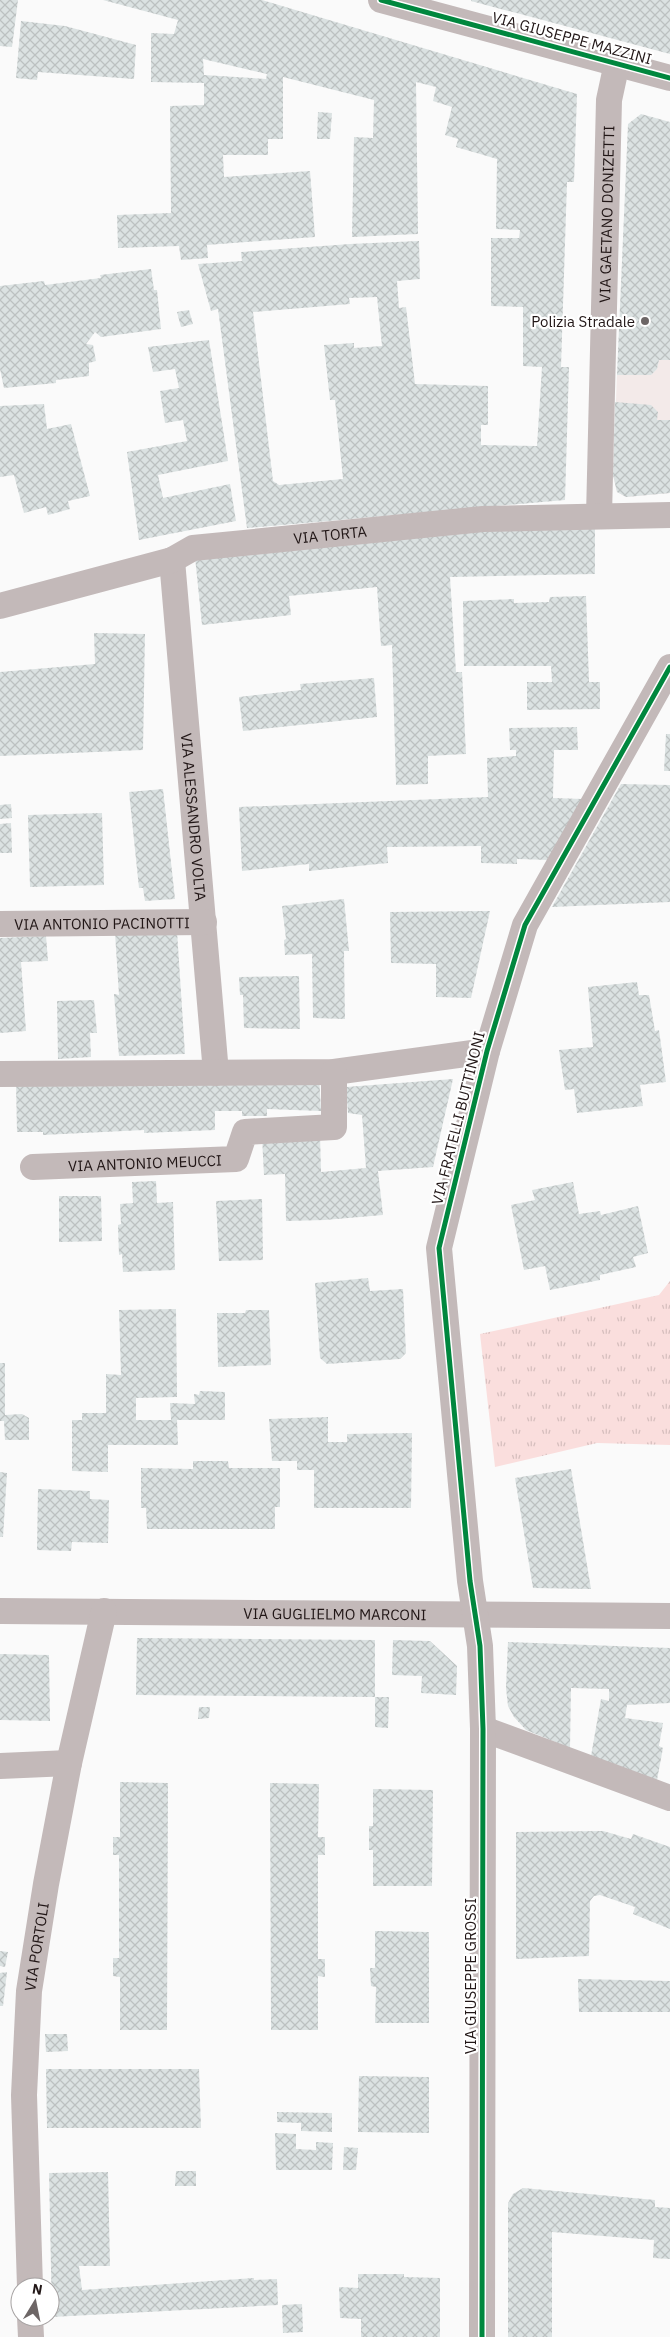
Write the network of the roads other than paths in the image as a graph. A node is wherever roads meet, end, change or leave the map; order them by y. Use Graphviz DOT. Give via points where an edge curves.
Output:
graph roads {
  1 [pos="381,0"];
  2 [pos="617,63"];
  3 [pos="670,78"];
  4 [pos="670,515"];
  5 [pos="599,516"];
  6 [pos="172,560"];
  7 [pos="0,606"];
  8 [pos="670,667"];
  9 [pos="204,922"];
  10 [pos="0,924"];
  11 [pos="487,1051"];
  12 [pos="334,1072"];
  13 [pos="216,1073"];
  14 [pos="0,1074"];
  15 [pos="33,1167"];
  16 [pos="0,1611"];
  17 [pos="104,1611"];
  18 [pos="475,1615"];
  19 [pos="670,1616"];
  20 [pos="483,1729"];
  21 [pos="68,1763"];
  22 [pos="0,1766"];
  23 [pos="670,1798"];
  24 [pos="30,2277"];
  25 [pos="482,2337"];
  1 -- 2 [label="street, VIA GIUSEPPE MAZZINI"];
  2 -- 3 [label="street, VIA GIUSEPPE MAZZINI"];
  2 -- 5 [label="street, VIA GAETANO DONIZETTI" via="609,100"];
  4 -- 5 [label="street, VIA TORTA"];
  5 -- 6 [label="street, VIA TORTA" via="483,519 193,548"];
  6 -- 7 [label="street, VIA TORTA"];
  6 -- 9 [label="street, VIA ALESSANDRO VOLTA"];
  8 -- 11 [label="street, VIA FRATELLI BUTTINONI" via="525,925"];
  9 -- 10 [label="street, VIA ANTONIO PACINOTTI"];
  9 -- 13 [label="street, VIA ALESSANDRO VOLTA"];
  11 -- 12 [label="street"];
  11 -- 18 [label="street, VIA FRATELLI BUTTINONI" via="439,1248"];
  12 -- 13 [label="street"];
  12 -- 15 [label="street, VIA ANTONIO MEUCCI" via="334,1127 245,1132 236,1159"];
  13 -- 14 [label="street"];
  16 -- 17 [label="street, VIA GUGLIELMO MARCONI"];
  17 -- 18 [label="street, VIA GUGLIELMO MARCONI"];
  17 -- 21 [label="street, VIA PORTOLI"];
  18 -- 19 [label="street, VIA GUGLIELMO MARCONI"];
  18 -- 20 [label="street, VIA GIUSEPPE GROSSI" via="480,1646"];
  20 -- 23 [label="street"];
  20 -- 25 [label="street, VIA GIUSEPPE GROSSI"];
  21 -- 22 [label="street"];
  21 -- 24 [label="street, VIA PORTOLI" via="29,1992 24,2095"];
}
